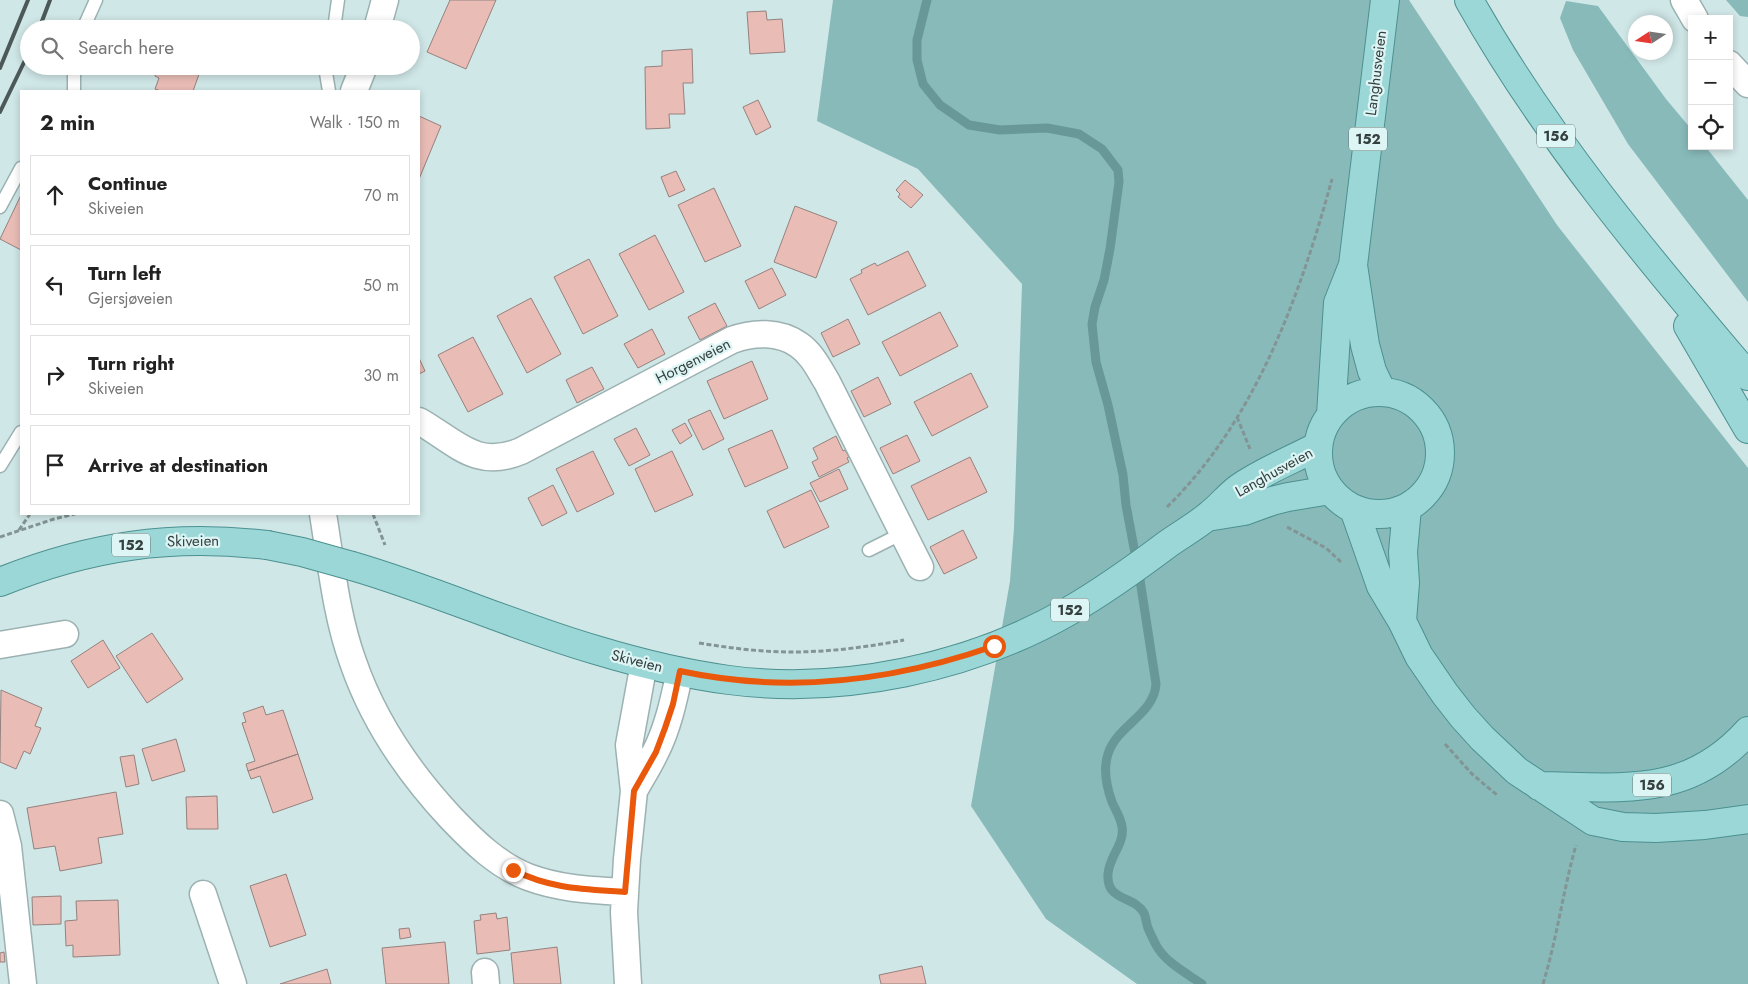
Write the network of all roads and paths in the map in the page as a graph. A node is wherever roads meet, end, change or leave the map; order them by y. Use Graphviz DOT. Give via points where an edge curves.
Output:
graph roads {
  1 [pos="96,0"];
  2 [pos="338,0"];
  3 [pos="385,0"];
  4 [pos="1469,0"];
  5 [pos="1684,0"];
  6 [pos="1384,6"];
  7 [pos="1693,15"];
  8 [pos="88,20"];
  9 [pos="335,20"];
  10 [pos="379,20"];
  11 [pos="1733,68"];
  12 [pos="74,75"];
  13 [pos="326,75"];
  14 [pos="360,75"];
  15 [pos="1748,84"];
  16 [pos="74,90"];
  17 [pos="329,90"];
  18 [pos="354,90"];
  19 [pos="20,170"];
  20 [pos="1334,170"];
  21 [pos="0,207"];
  22 [pos="1353,265"];
  23 [pos="1654,266"];
  24 [pos="1748,376"];
  25 [pos="1382,392"];
  26 [pos="1332,415"];
  27 [pos="1237,417"];
  28 [pos="420,422"];
  29 [pos="1748,429"];
  30 [pos="20,434"];
  31 [pos="1318,446"];
  32 [pos="1251,452"];
  33 [pos="0,466"];
  34 [pos="1330,490"];
  35 [pos="1239,502"];
  36 [pos="1407,508"];
  37 [pos="1354,509"];
  38 [pos="1161,514"];
  39 [pos="29,515"];
  40 [pos="72,515"];
  41 [pos="323,515"];
  42 [pos="372,515"];
  43 [pos="19,530"];
  44 [pos="903,533"];
  45 [pos="0,537"];
  46 [pos="379,546"];
  47 [pos="869,550"];
  48 [pos="1141,564"];
  49 [pos="920,567"];
  50 [pos="0,582"];
  51 [pos="1402,621"];
  52 [pos="65,634"];
  53 [pos="911,639"];
  54 [pos="690,642"];
  55 [pos="0,645"];
  56 [pos="644,663"];
  57 [pos="680,671"];
  58 [pos="1748,731"];
  59 [pos="1539,786"];
  60 [pos="634,791"];
  61 [pos="0,814"];
  62 [pos="1748,819"];
  63 [pos="1576,845"];
  64 [pos="625,892"];
  65 [pos="203,894"];
  66 [pos="23,984"];
  67 [pos="233,984"];
  68 [pos="628,984"];
  69 [pos="1543,984"];
  1 -- 8 [label="lane"];
  2 -- 9 [label="lane"];
  3 -- 10 [label="street"];
  4 -- 23 [label="main road, 156" via="1497,51 1535,106 1596,193"];
  5 -- 7 [label="street"];
  6 -- 22 [label="main road, Langhusveien / 152"];
  11 -- 15 [label="street"];
  12 -- 16 [label="lane"];
  13 -- 17 [label="lane"];
  14 -- 18 [label="street"];
  19 -- 21 [label="lane"];
  20 -- 27 [label="path" via="1305,271 1270,355"];
  22 -- 25 [label="main road, Langhusveien / 152" via="1365,345"];
  22 -- 26 [label="main road, Langhusveien / 152" via="1338,303"];
  23 -- 24 [label="main road, 156"];
  23 -- 29 [label="main road, 156"];
  25 -- 26 [label="main road, 152" via="1349,400"];
  25 -- 36 [label="main road, 152" via="1412,402 1424,412 1439,440 1438,472 1426,492"];
  26 -- 31 [label="main road, 152" via="1325,424"];
  27 -- 32 [label="path"];
  27 -- 38 [label="path" via="1197,474"];
  28 -- 44 [label="street, Horgenveien" via="475,455 504,457 732,340 742,336 779,336 799,345 817,365"];
  30 -- 33 [label="lane"];
  31 -- 34 [label="main road, 152" via="1319,462"];
  31 -- 35 [label="main road, Langhusveien / 152" via="1261,475"];
  34 -- 35 [label="main road, Langhusveien / 152" via="1272,501"];
  34 -- 37 [label="main road, 152"];
  35 -- 48 [label="main road, Langhusveien / 152" via="1207,517"];
  36 -- 37 [label="main road, 152" via="1381,515"];
  36 -- 51 [label="main road"];
  37 -- 51 [label="main road" via="1381,586"];
  39 -- 43 [label="path"];
  40 -- 43 [label="path"];
  41 -- 64 [label="street" via="352,661 379,720 418,780 465,832 490,855 513,870 564,888"];
  42 -- 46 [label="path" via="386,548"];
  43 -- 45 [label="path"];
  44 -- 47 [label="lane"];
  44 -- 49 [label="street, Horgenveien"];
  48 -- 57 [label="main road, Skiveien / 152" via="1069,611 1022,635 960,658 901,673 796,684 741,681"];
  50 -- 56 [label="main road, Skiveien / 152, bridge" via="66,558 131,545 192,540 267,545 391,578 595,650"];
  51 -- 59 [label="main road" via="1423,662 1463,717 1500,756"];
  52 -- 55 [label="street"];
  53 -- 54 [label="path" via="794,652"];
  56 -- 57 [label="main road, Skiveien / 152"];
  56 -- 60 [label="street" via="629,746"];
  57 -- 60 [label="street" via="673,704 656,752"];
  58 -- 59 [label="main road, 156" via="1714,762 1662,784 1632,788"];
  59 -- 62 [label="main road" via="1593,821 1623,826 1656,828"];
  60 -- 64 [label="street"];
  61 -- 66 [label="street" via="8,846"];
  63 -- 69 [label="path"];
  64 -- 68 [label="street" via="624,941"];
  65 -- 67 [label="street"];
}
